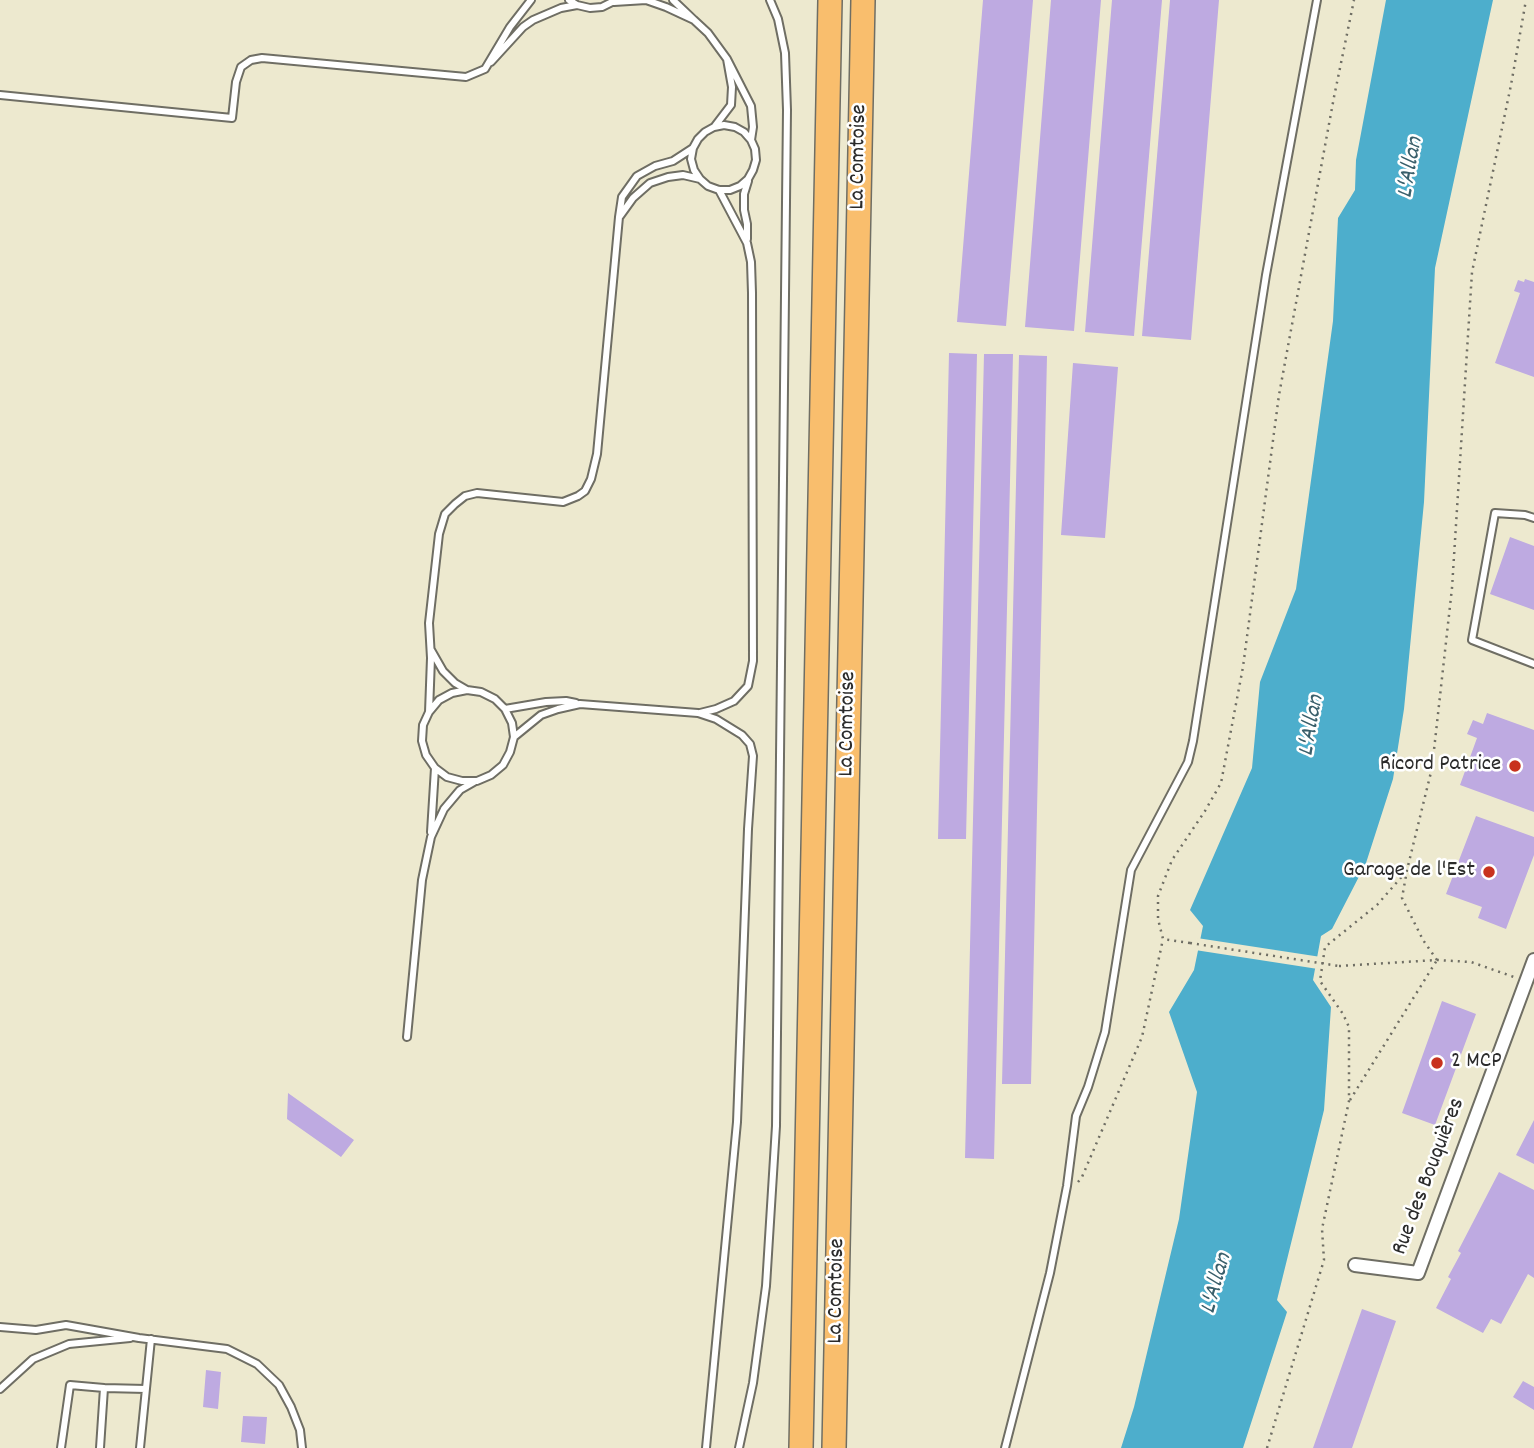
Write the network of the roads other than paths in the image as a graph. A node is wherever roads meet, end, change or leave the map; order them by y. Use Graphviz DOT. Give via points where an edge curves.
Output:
graph roads {
  1 [pos="531,0"];
  2 [pos="569,0"];
  3 [pos="673,0"];
  4 [pos="770,0"];
  5 [pos="819,0"];
  6 [pos="830,0"];
  7 [pos="863,0"];
  8 [pos="878,0"];
  9 [pos="1317,0"];
  10 [pos="615,1"];
  11 [pos="577,5"];
  12 [pos="694,20"];
  13 [pos="727,59"];
  14 [pos="485,69"];
  15 [pos="0,95"];
  16 [pos="714,127"];
  17 [pos="751,140"];
  18 [pos="693,148"];
  19 [pos="748,179"];
  20 [pos="700,180"];
  21 [pos="860,188"];
  22 [pos="719,190"];
  23 [pos="619,217"];
  24 [pos="747,243"];
  25 [pos="825,262"];
  26 [pos="1534,518"];
  27 [pos="429,646"];
  28 [pos="1534,664"];
  29 [pos="467,690"];
  30 [pos="580,704"];
  31 [pos="505,709"];
  32 [pos="429,712"];
  33 [pos="698,713"];
  34 [pos="513,737"];
  35 [pos="435,768"];
  36 [pos="477,781"];
  37 [pos="431,837"];
  38 [pos="1534,960"];
  39 [pos="407,1037"];
  40 [pos="1355,1265"];
  41 [pos="0,1327"];
  42 [pos="139,1338"];
  43 [pos="151,1339"];
  44 [pos="104,1388"];
  45 [pos="0,1389"];
  46 [pos="146,1389"];
  47 [pos="61,1448"];
  48 [pos="100,1448"];
  49 [pos="140,1448"];
  50 [pos="302,1448"];
  51 [pos="706,1448"];
  52 [pos="739,1448"];
  53 [pos="802,1448"];
  54 [pos="834,1448"];
  55 [pos="1005,1448"];
  1 -- 14 [label="lane"];
  2 -- 11 [label="lane"];
  3 -- 12 [label="lane"];
  4 -- 52 [label="lane" via="785,53 787,110 776,1126 766,1286"];
  5 -- 25 [label="highway"];
  6 -- 25 [label="highway, La Comtoise"];
  7 -- 21 [label="highway, La Comtoise"];
  8 -- 21 [label="highway"];
  9 -- 55 [label="lane" via="1266,275 1193,741 1188,762 1131,870 1105,1032 1076,1116 1050,1273"];
  10 -- 11 [label="lane" via="602,7"];
  10 -- 12 [label="lane" via="646,0"];
  11 -- 14 [label="lane" via="533,20"];
  12 -- 13 [label="lane"];
  13 -- 16 [label="lane" via="731,105"];
  13 -- 17 [label="lane" via="751,106"];
  14 -- 15 [label="lane" via="452,77 251,60 240,67 232,118"];
  16 -- 17 [label="lane" via="735,127"];
  16 -- 18 [label="lane" via="705,131"];
  17 -- 19 [label="lane" via="756,160"];
  18 -- 20 [label="lane" via="691,159"];
  18 -- 23 [label="lane" via="637,176 622,197"];
  19 -- 22 [label="lane" via="730,190"];
  19 -- 24 [label="lane" via="744,194"];
  20 -- 22 [label="lane"];
  20 -- 23 [label="lane" via="683,175 650,183"];
  21 -- 54 [label="highway, La Comtoise"];
  22 -- 24 [label="lane"];
  23 -- 27 [label="lane" via="591,479 585,491 563,502 477,493 465,496 445,514 439,534"];
  24 -- 33 [label="lane" via="752,293 753,661 748,686 734,701"];
  25 -- 53 [label="highway, La Comtoise"];
  26 -- 28 [label="lane" via="1495,513 1472,640"];
  27 -- 29 [label="lane" via="443,671"];
  27 -- 32 [label="lane"];
  29 -- 31 [label="lane" via="495,699"];
  29 -- 32 [label="lane" via="439,700"];
  30 -- 31 [label="lane" via="545,702"];
  30 -- 33 [label="lane"];
  30 -- 34 [label="lane" via="541,715"];
  31 -- 34 [label="lane"];
  32 -- 35 [label="lane" via="422,741"];
  33 -- 51 [label="lane" via="742,735 753,756 737,1122"];
  34 -- 36 [label="lane" via="503,765"];
  35 -- 36 [label="lane" via="447,777"];
  35 -- 37 [label="lane"];
  36 -- 37 [label="lane" via="460,790 444,809"];
  37 -- 39 [label="lane" via="422,880"];
  38 -- 40 [label="street, Rue des Bouquières" via="1418,1273"];
  41 -- 42 [label="lane" via="36,1330 66,1325"];
  42 -- 43 [label="lane"];
  42 -- 45 [label="lane" via="69,1344 33,1359"];
  43 -- 46 [label="lane"];
  43 -- 50 [label="lane" via="227,1349 257,1364 279,1385 291,1407"];
  44 -- 46 [label="lane"];
  44 -- 47 [label="lane" via="70,1385"];
  44 -- 48 [label="lane"];
  46 -- 49 [label="lane"];
}
